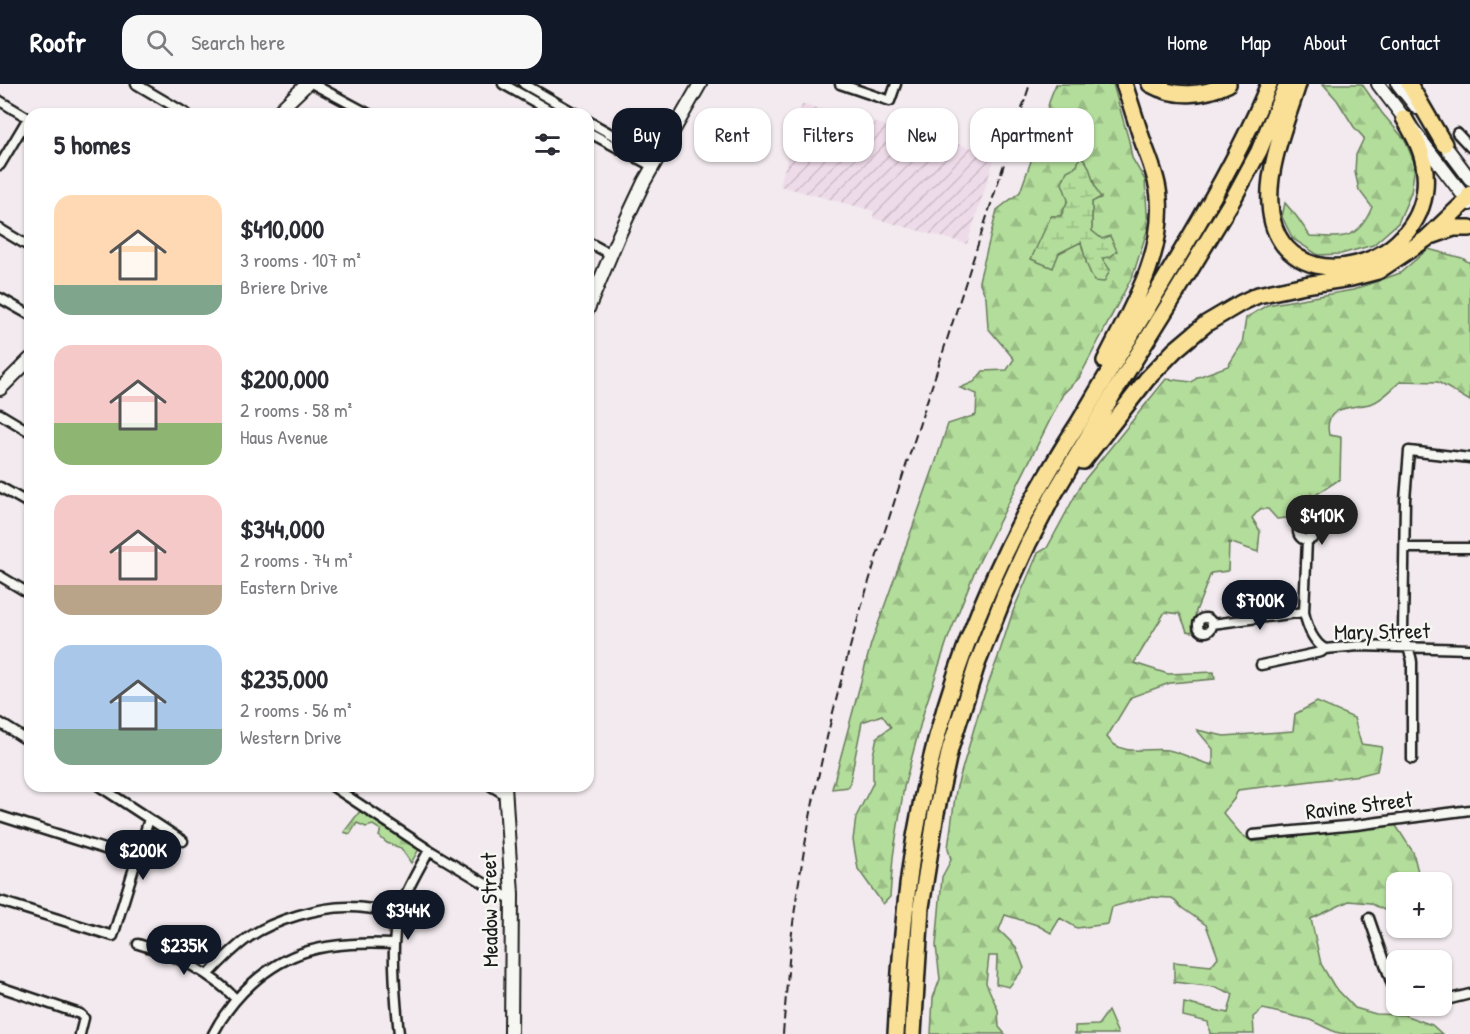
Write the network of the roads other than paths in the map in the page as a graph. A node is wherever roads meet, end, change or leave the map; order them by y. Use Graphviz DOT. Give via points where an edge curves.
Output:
graph roads {
  1 [pos="136,84"];
  2 [pos="307,84"];
  3 [pos="313,84"];
  4 [pos="503,84"];
  5 [pos="524,84"];
  6 [pos="700,84"];
  7 [pos="840,84"];
  8 [pos="896,84"];
  9 [pos="1124,84"];
  10 [pos="1150,84"];
  11 [pos="1228,84"];
  12 [pos="1269,84"];
  13 [pos="1287,84"];
  14 [pos="1298,84"];
  15 [pos="1378,84"];
  16 [pos="1398,84"];
  17 [pos="1409,84"];
  18 [pos="517,87"];
  19 [pos="0,101"];
  20 [pos="177,108"];
  21 [pos="282,108"];
  22 [pos="358,108"];
  23 [pos="547,108"];
  24 [pos="566,108"];
  25 [pos="682,115"];
  26 [pos="24,116"];
  27 [pos="1404,117"];
  28 [pos="594,124"];
  29 [pos="24,127"];
  30 [pos="1457,133"];
  31 [pos="612,134"];
  32 [pos="594,135"];
  33 [pos="612,142"];
  34 [pos="1444,144"];
  35 [pos="1470,147"];
  36 [pos="654,162"];
  37 [pos="0,165"];
  38 [pos="1470,178"];
  39 [pos="1469,199"];
  40 [pos="1470,228"];
  41 [pos="0,229"];
  42 [pos="1426,239"];
  43 [pos="24,243"];
  44 [pos="594,245"];
  45 [pos="610,254"];
  46 [pos="594,294"];
  47 [pos="0,298"];
  48 [pos="24,312"];
  49 [pos="24,369"];
  50 [pos="0,389"];
  51 [pos="0,414"];
  52 [pos="24,428"];
  53 [pos="1061,449"];
  54 [pos="1470,458"];
  55 [pos="0,487"];
  56 [pos="24,501"];
  57 [pos="1045,512"];
  58 [pos="1307,539"];
  59 [pos="1405,548"];
  60 [pos="1470,548"];
  61 [pos="0,576"];
  62 [pos="24,590"];
  63 [pos="1304,612"];
  64 [pos="1212,624"];
  65 [pos="1407,648"];
  66 [pos="1325,649"];
  67 [pos="1470,649"];
  68 [pos="1261,665"];
  69 [pos="0,723"];
  70 [pos="24,738"];
  71 [pos="1412,759"];
  72 [pos="108,792"];
  73 [pos="341,792"];
  74 [pos="506,792"];
  75 [pos="1470,810"];
  76 [pos="0,816"];
  77 [pos="149,819"];
  78 [pos="1253,835"];
  79 [pos="183,841"];
  80 [pos="429,850"];
  81 [pos="136,859"];
  82 [pos="512,900"];
  83 [pos="0,901"];
  84 [pos="398,913"];
  85 [pos="1369,918"];
  86 [pos="138,944"];
  87 [pos="394,944"];
  88 [pos="1386,967"];
  89 [pos="208,975"];
  90 [pos="0,987"];
  91 [pos="1470,994"];
  92 [pos="1452,998"];
  93 [pos="236,999"];
  94 [pos="80,1034"];
  95 [pos="213,1034"];
  96 [pos="399,1034"];
  97 [pos="511,1034"];
  98 [pos="896,1034"];
  99 [pos="913,1034"];
  1 -- 20 [label="street"];
  2 -- 21 [label="main road"];
  3 -- 22 [label="street"];
  4 -- 18 [label="street"];
  5 -- 24 [label="street"];
  6 -- 25 [label="main road"];
  7 -- 8 [label="street" via="890,101"];
  9 -- 53 [label="highway" via="1155,174 1159,197 1157,240 1132,305"];
  10 -- 11 [label="highway" via="1186,94"];
  12 -- 53 [label="highway" via="1219,187"];
  13 -- 57 [label="highway" via="1233,199"];
  14 -- 27 [label="highway" via="1272,168 1270,205 1279,238 1293,254 1313,264 1339,268 1366,262 1386,252 1410,227 1422,201 1425,171 1422,154"];
  15 -- 27 [label="main road"];
  16 -- 34 [label="main road"];
  17 -- 34 [label="highway"];
  18 -- 23 [label="street"];
  19 -- 26 [label="street"];
  27 -- 39 [label="main road"];
  28 -- 31 [label="street"];
  29 -- 37 [label="street"];
  30 -- 35 [label="street"];
  32 -- 33 [label="street"];
  34 -- 38 [label="main road"];
  36 -- 45 [label="main road"];
  39 -- 42 [label="highway"];
  40 -- 42 [label="highway" via="1454,228"];
  41 -- 43 [label="street"];
  42 -- 57 [label="highway" via="1378,271 1351,279 1273,290 1208,323 1147,379"];
  44 -- 45 [label="street"];
  45 -- 46 [label="main road"];
  47 -- 48 [label="street"];
  49 -- 50 [label="main road"];
  51 -- 52 [label="street"];
  53 -- 98 [label="highway" via="1002,558 968,640 941,721 925,782 912,858"];
  54 -- 59 [label="street" via="1409,451"];
  55 -- 56 [label="street"];
  57 -- 99 [label="highway" via="1005,594 950,749 922,897"];
  58 -- 63 [label="street"];
  59 -- 60 [label="street"];
  59 -- 65 [label="street" via="1403,632"];
  61 -- 62 [label="street"];
  63 -- 64 [label="street"];
  63 -- 66 [label="street" via="1318,645"];
  65 -- 66 [label="street, Mary Street"];
  65 -- 67 [label="street, Mary Street"];
  65 -- 71 [label="street" via="1412,656"];
  66 -- 68 [label="street, Mary Street"];
  69 -- 70 [label="street"];
  72 -- 77 [label="street"];
  73 -- 80 [label="street"];
  74 -- 82 [label="main road, Meadow Street"];
  75 -- 78 [label="street, Ravine Street"];
  76 -- 81 [label="street"];
  77 -- 79 [label="street"];
  77 -- 81 [label="street"];
  80 -- 82 [label="street"];
  80 -- 84 [label="street"];
  81 -- 83 [label="street" via="113,936"];
  82 -- 97 [label="main road, Meadow Street"];
  84 -- 87 [label="street"];
  84 -- 89 [label="street" via="350,907 287,919 250,937"];
  85 -- 88 [label="street"];
  86 -- 89 [label="street" via="166,952"];
  87 -- 93 [label="street" via="331,946 307,951 269,971"];
  87 -- 96 [label="street"];
  89 -- 93 [label="street"];
  90 -- 94 [label="street" via="80,1014 84,1018"];
  91 -- 92 [label="street"];
  93 -- 95 [label="street"];
}
